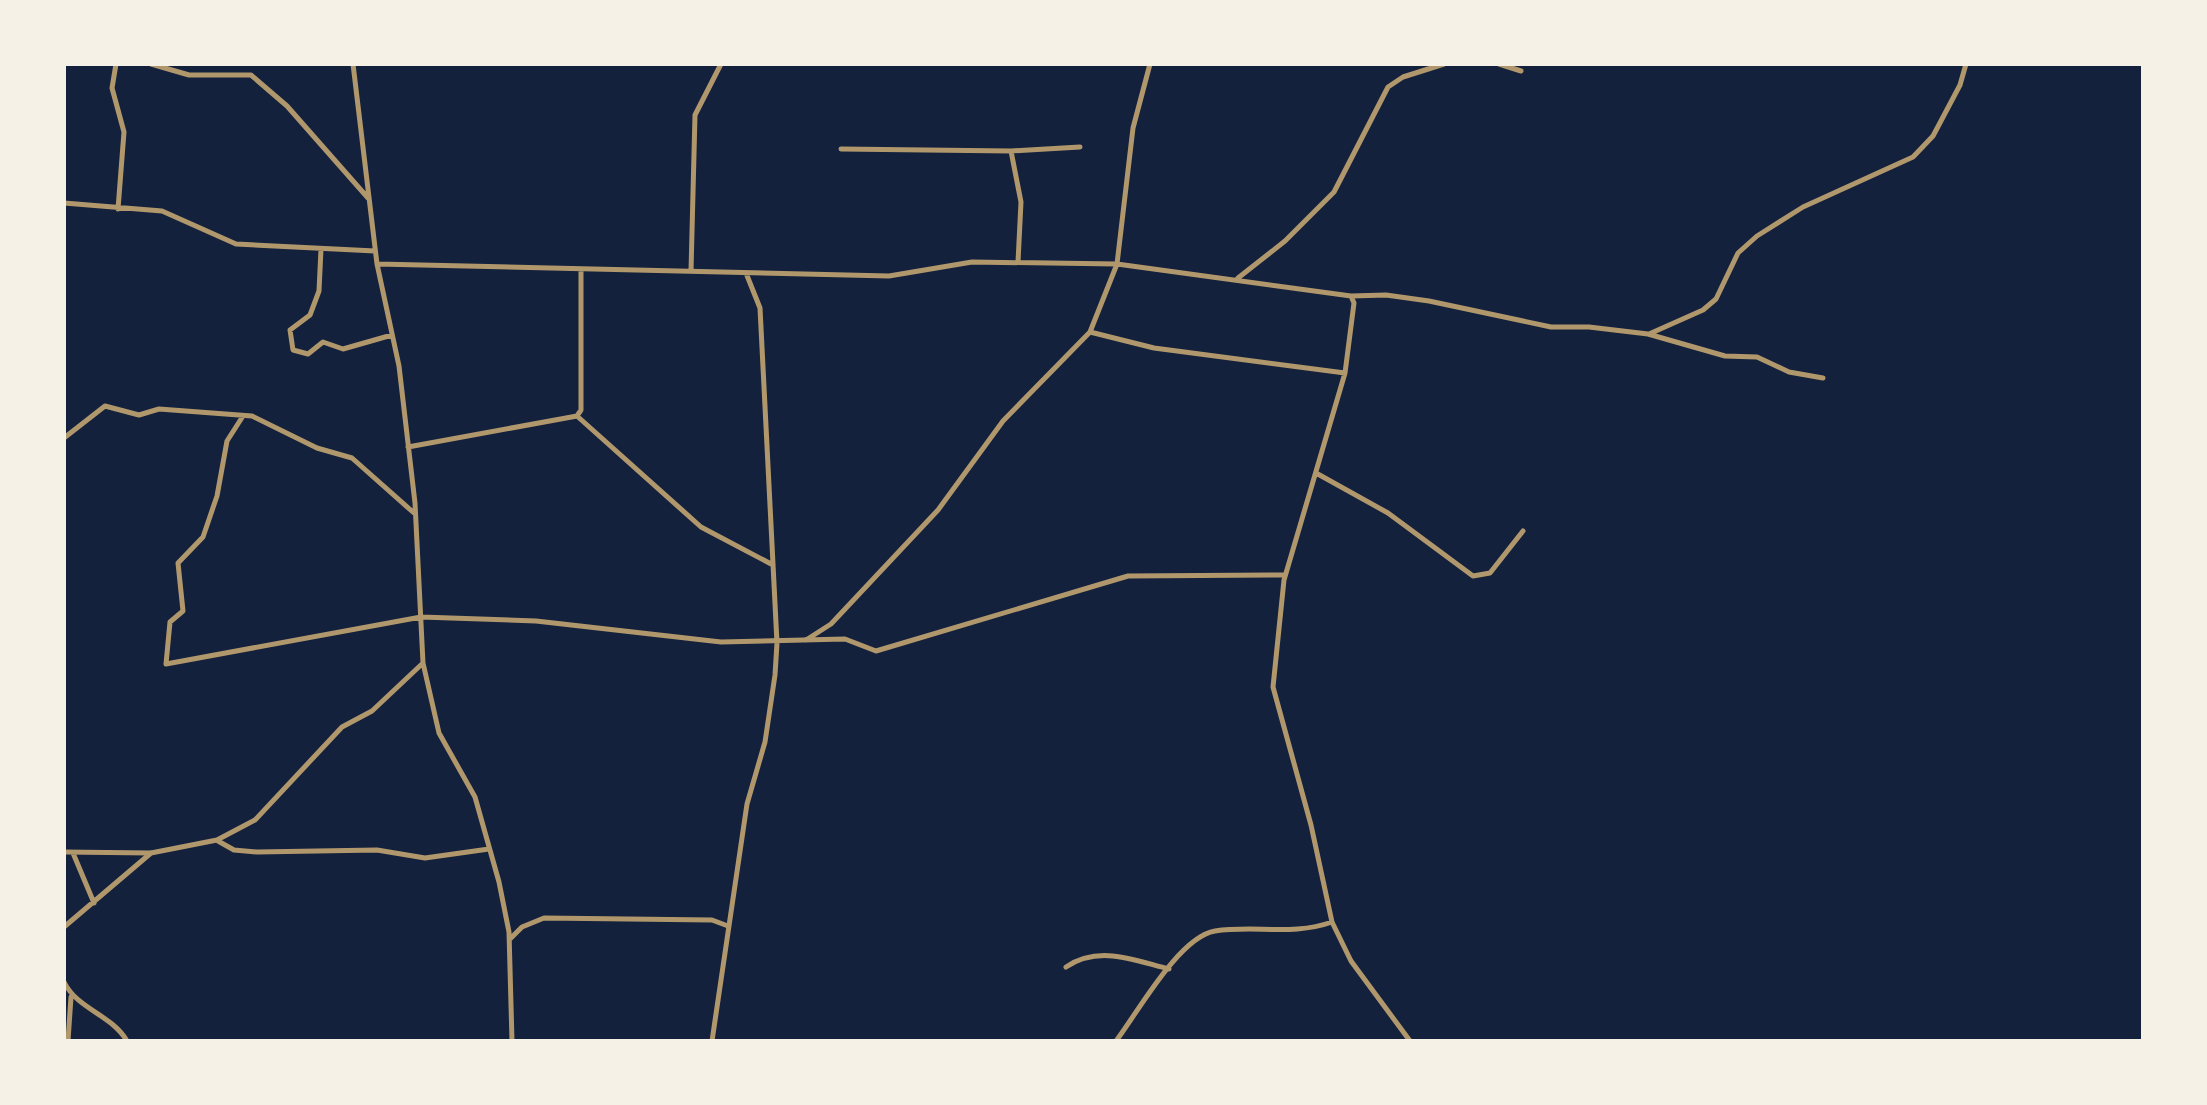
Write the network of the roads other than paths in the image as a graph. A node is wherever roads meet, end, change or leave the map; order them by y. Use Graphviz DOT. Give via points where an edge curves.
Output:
graph roads {
  1 [pos="116,64"];
  2 [pos="151,64"];
  3 [pos="353,64"];
  4 [pos="721,64"];
  5 [pos="1150,64"];
  6 [pos="1444,64"];
  7 [pos="1499,64"];
  8 [pos="1966,64"];
  9 [pos="1521,71"];
  10 [pos="1080,147"];
  11 [pos="841,149"];
  12 [pos="1011,151"];
  13 [pos="369,198"];
  14 [pos="64,203"];
  15 [pos="118,209"];
  16 [pos="321,248"];
  17 [pos="375,251"];
  18 [pos="1018,262"];
  19 [pos="377,264"];
  20 [pos="1117,264"];
  21 [pos="581,269"];
  22 [pos="691,271"];
  23 [pos="746,273"];
  24 [pos="1237,279"];
  25 [pos="1351,296"];
  26 [pos="1090,332"];
  27 [pos="1648,334"];
  28 [pos="392,335"];
  29 [pos="1345,373"];
  30 [pos="1823,378"];
  31 [pos="243,416"];
  32 [pos="577,416"];
  33 [pos="64,427"];
  34 [pos="72,432"];
  35 [pos="64,438"];
  36 [pos="408,447"];
  37 [pos="1315,473"];
  38 [pos="415,513"];
  39 [pos="1523,531"];
  40 [pos="773,565"];
  41 [pos="1285,575"];
  42 [pos="421,617"];
  43 [pos="805,641"];
  44 [pos="777,643"];
  45 [pos="423,663"];
  46 [pos="217,840"];
  47 [pos="489,849"];
  48 [pos="64,852"];
  49 [pos="73,853"];
  50 [pos="151,853"];
  51 [pos="94,903"];
  52 [pos="1332,922"];
  53 [pos="728,926"];
  54 [pos="64,927"];
  55 [pos="509,939"];
  56 [pos="1066,967"];
  57 [pos="1169,969"];
  58 [pos="64,982"];
  59 [pos="71,997"];
  60 [pos="68,1041"];
  61 [pos="127,1041"];
  62 [pos="512,1041"];
  63 [pos="712,1041"];
  64 [pos="1116,1041"];
  65 [pos="1410,1041"];
  1 -- 15 [label="street" via="112,88 124,132"];
  2 -- 13 [label="street" via="189,75 251,75 287,106"];
  3 -- 13 [label="street"];
  4 -- 22 [label="street" via="695,115"];
  5 -- 20 [label="street" via="1133,128"];
  6 -- 24 [label="street" via="1388,87 1334,192"];
  7 -- 9 [label="street"];
  8 -- 27 [label="street" via="1933,136 1913,157 1803,207 1757,236 1738,253 1716,299 1682,321"];
  10 -- 12 [label="street"];
  11 -- 12 [label="street"];
  12 -- 18 [label="street" via="1021,202"];
  13 -- 17 [label="street"];
  14 -- 15 [label="street"];
  15 -- 16 [label="street" via="162,211 236,244"];
  16 -- 17 [label="street"];
  16 -- 28 [label="street" via="319,291 310,315 290,330 293,350 308,354 323,342 343,349"];
  17 -- 19 [label="street"];
  18 -- 20 [label="street"];
  18 -- 23 [label="street" via="972,262 889,276"];
  19 -- 21 [label="street"];
  19 -- 28 [label="street"];
  20 -- 24 [label="street"];
  20 -- 26 [label="street"];
  21 -- 22 [label="street"];
  21 -- 32 [label="street"];
  22 -- 23 [label="street"];
  23 -- 40 [label="street" via="760,308"];
  24 -- 25 [label="street"];
  25 -- 27 [label="street" via="1386,295 1551,327"];
  25 -- 29 [label="street"];
  26 -- 29 [label="street" via="1154,348"];
  26 -- 43 [label="street" via="1003,421 938,510 831,624"];
  27 -- 30 [label="street" via="1725,356 1757,357 1789,372"];
  28 -- 36 [label="street"];
  29 -- 37 [label="street"];
  31 -- 34 [label="street" via="159,409 139,415 105,406"];
  31 -- 38 [label="street" via="352,458"];
  31 -- 42 [label="street" via="227,441 203,537 178,563 183,611 170,622 166,664"];
  32 -- 36 [label="street"];
  32 -- 40 [label="street" via="701,527"];
  33 -- 34 [label="street"];
  34 -- 35 [label="street"];
  36 -- 38 [label="street"];
  37 -- 39 [label="street" via="1388,513 1473,576 1490,573"];
  37 -- 41 [label="street"];
  38 -- 42 [label="street"];
  40 -- 44 [label="street"];
  41 -- 43 [label="street" via="1128,576 876,651 845,639"];
  41 -- 52 [label="street" via="1273,687"];
  42 -- 44 [label="street" via="536,621 721,642"];
  42 -- 45 [label="street"];
  43 -- 44 [label="street"];
  44 -- 53 [label="street" via="765,742 747,804"];
  45 -- 46 [label="street" via="372,711 342,727 255,820"];
  45 -- 47 [label="street" via="439,733 475,797"];
  46 -- 47 [label="street" via="234,850 257,852 377,850 425,858"];
  46 -- 50 [label="street"];
  47 -- 55 [label="street"];
  48 -- 49 [label="street"];
  49 -- 50 [label="street"];
  49 -- 51 [label="street"];
  50 -- 51 [label="street"];
  51 -- 54 [label="street"];
  52 -- 57 [label="street" via="1307,931 1213,932 1187,945"];
  52 -- 65 [label="street" via="1351,961"];
  53 -- 55 [label="street" via="712,920 544,918"];
  53 -- 63 [label="street"];
  55 -- 62 [label="street"];
  56 -- 57 [label="street" via="1101,953"];
  57 -- 64 [label="street"];
  58 -- 59 [label="street"];
  59 -- 60 [label="street"];
  59 -- 61 [label="street" via="119,1027"];
}
